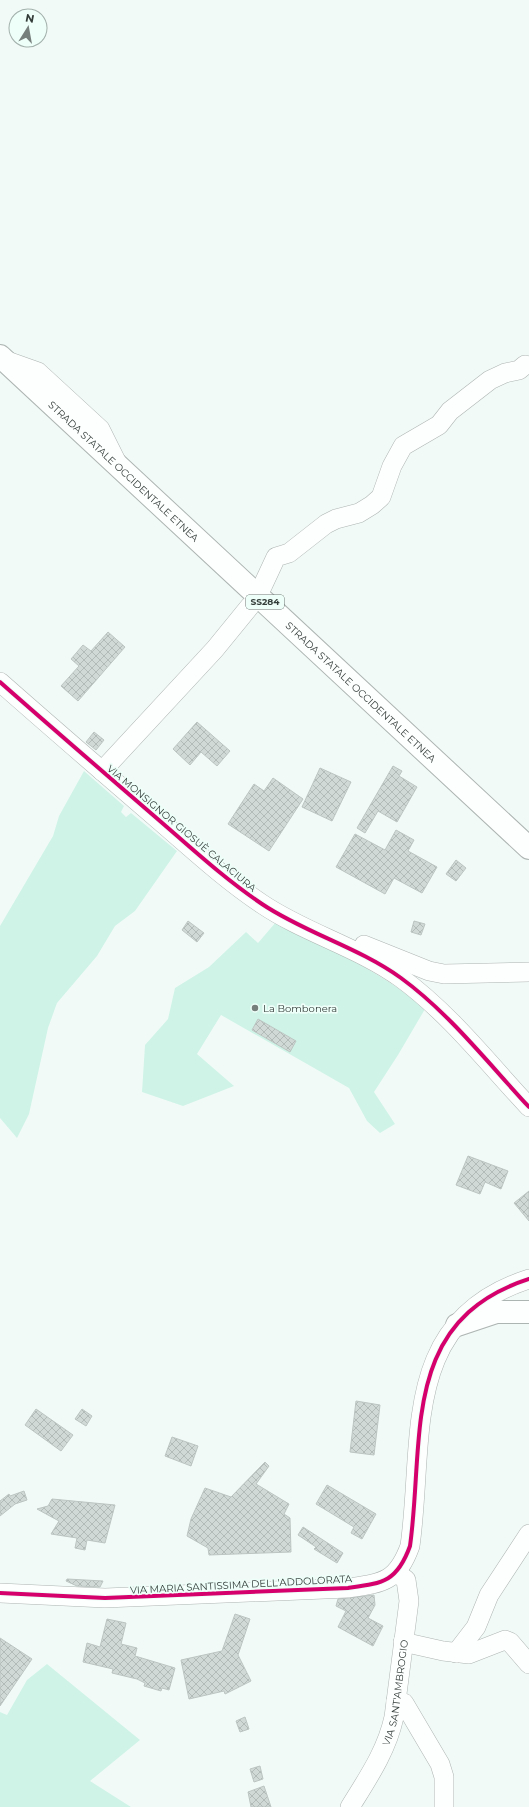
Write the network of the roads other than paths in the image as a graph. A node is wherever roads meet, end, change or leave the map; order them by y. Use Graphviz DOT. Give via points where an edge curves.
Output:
graph roads {
  1 [pos="2,358"];
  2 [pos="525,365"];
  3 [pos="262,587"];
  4 [pos="250,606"];
  5 [pos="0,682"];
  6 [pos="102,771"];
  7 [pos="529,848"];
  8 [pos="334,941"];
  9 [pos="529,972"];
  10 [pos="529,1106"];
  11 [pos="529,1280"];
  12 [pos="529,1312"];
  13 [pos="457,1325"];
  14 [pos="529,1534"];
  15 [pos="397,1572"];
  16 [pos="0,1593"];
  17 [pos="403,1642"];
  18 [pos="456,1653"];
  19 [pos="529,1664"];
  20 [pos="396,1701"];
  21 [pos="350,1807"];
  22 [pos="444,1807"];
  1 -- 7 [label="main road, STRADA STATALE OCCIDENTALE ETNEA / SS284"];
  2 -- 3 [label="street" via="519,370 490,380 450,411 439,425 403,446 392,466 381,497 359,513 326,524 289,553 276,557"];
  4 -- 6 [label="street" via="215,649"];
  5 -- 6 [label="street, VIA MONSIGNOR GIOSUÈ CALACIURA"];
  6 -- 8 [label="street, VIA MONSIGNOR GIOSUÈ CALACIURA" via="256,900 291,921"];
  8 -- 9 [label="street" via="352,941 429,971 444,974"];
  8 -- 10 [label="street, VIA MONSIGNOR GIOSUÈ CALACIURA" via="400,978 425,997"];
  11 -- 13 [label="street" via="497,1293"];
  12 -- 13 [label="main road" via="496,1312"];
  13 -- 15 [label="street" via="442,1344 434,1360 425,1390 410,1546 405,1561"];
  14 -- 18 [label="street" via="489,1594 476,1628"];
  15 -- 16 [label="street, VIA MARIA SANTISSIMA DELL'ADDOLORATA" via="375,1584 348,1588 105,1598"];
  15 -- 17 [label="street, VIA SANT'AMBROGIO" via="406,1580 409,1601"];
  17 -- 18 [label="street"];
  17 -- 20 [label="street, VIA SANT'AMBROGIO"];
  18 -- 19 [label="street" via="469,1654 505,1640 510,1642"];
  20 -- 21 [label="street, VIA SANT'AMBROGIO" via="385,1746"];
  20 -- 22 [label="street" via="404,1702 440,1764 444,1777"];
}
